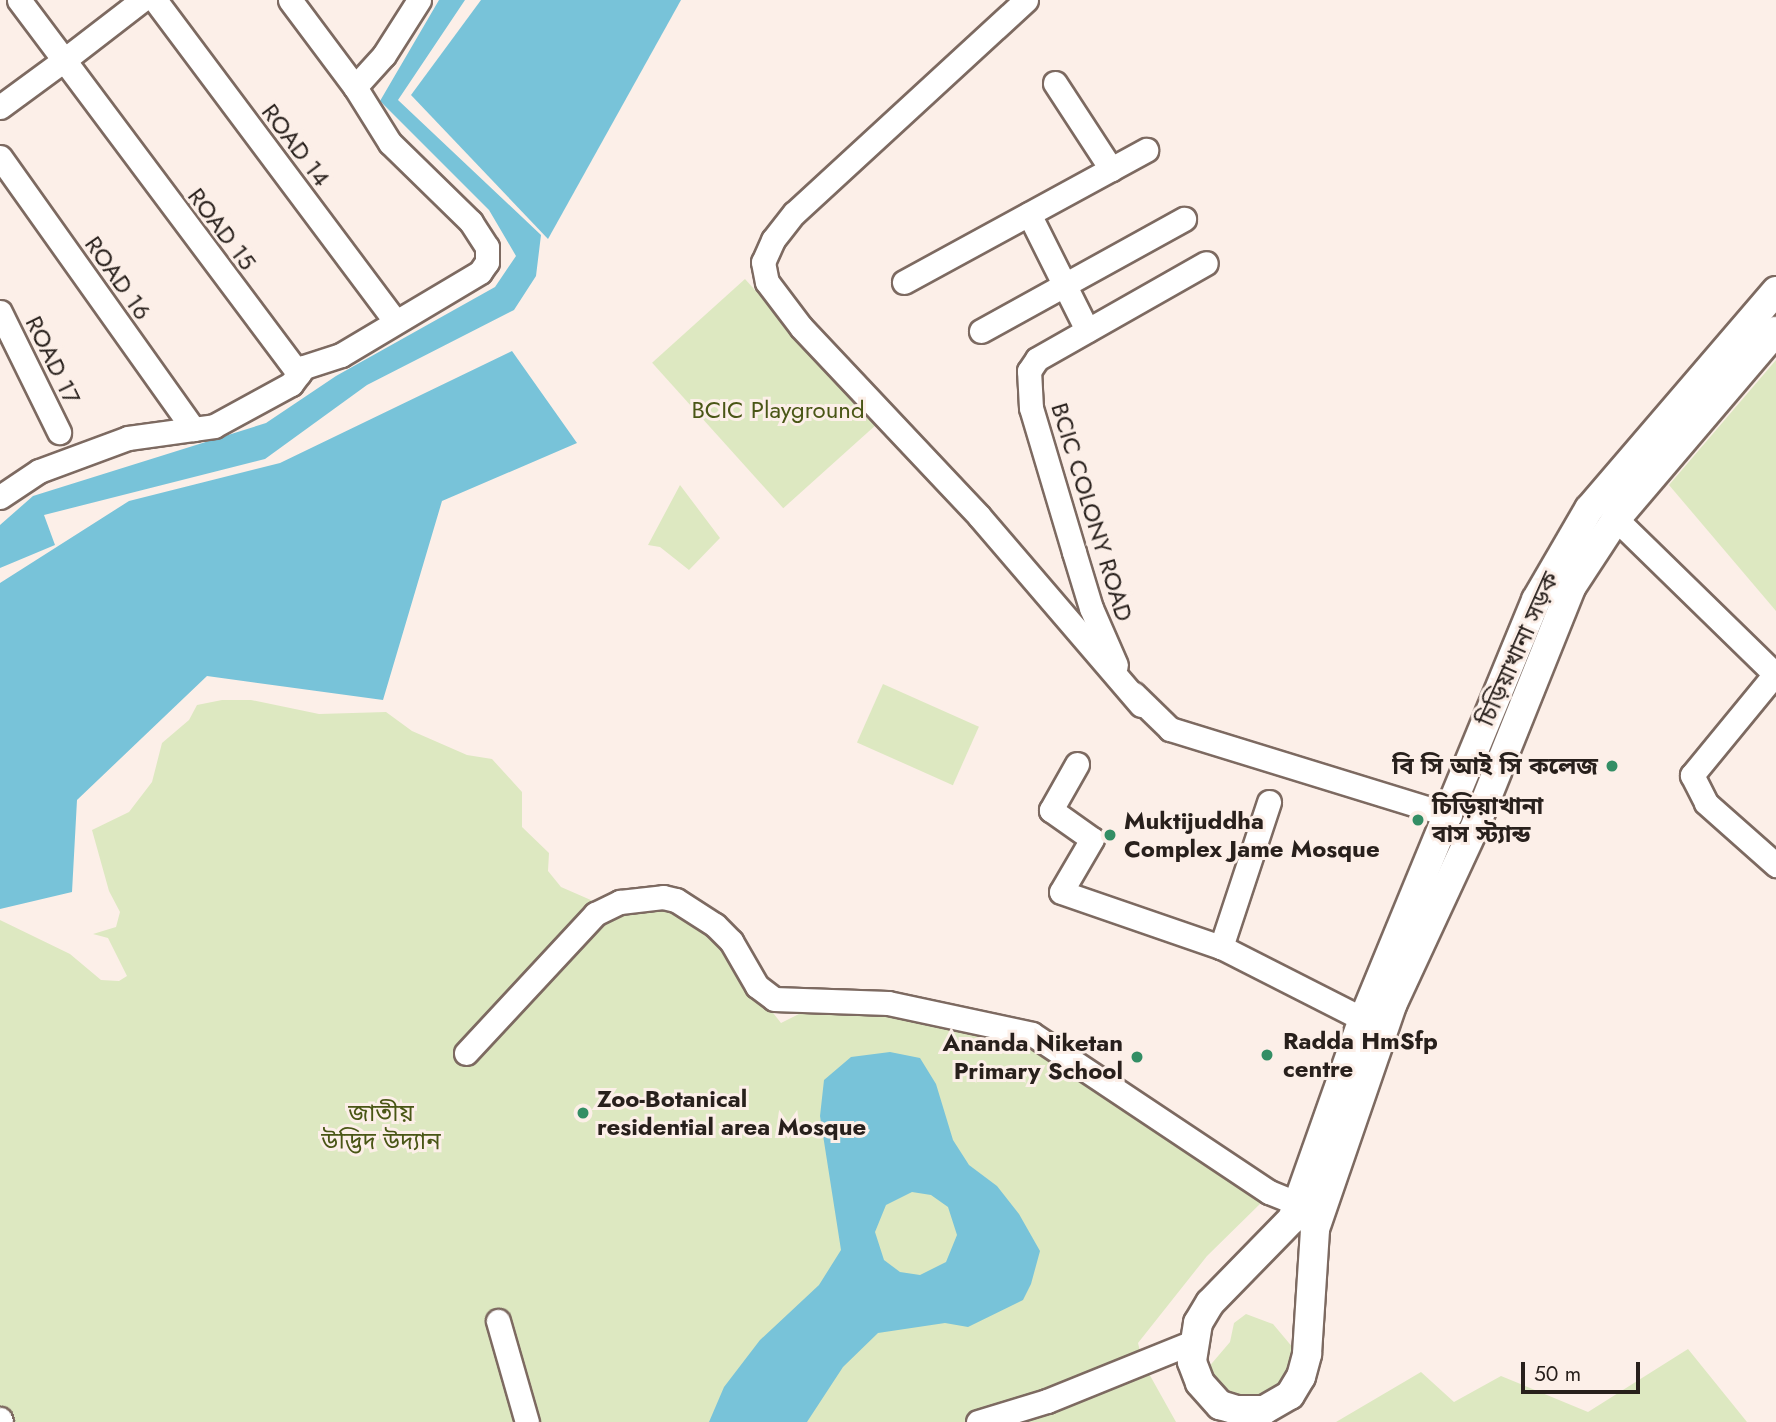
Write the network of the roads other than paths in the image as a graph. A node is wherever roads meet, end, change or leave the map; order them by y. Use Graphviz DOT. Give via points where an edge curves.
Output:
graph roads {
  1 [pos="19,0"];
  2 [pos="142,0"];
  3 [pos="155,0"];
  4 [pos="290,0"];
  5 [pos="419,0"];
  6 [pos="1026,0"];
  7 [pos="64,60"];
  8 [pos="1055,83"];
  9 [pos="355,87"];
  10 [pos="0,107"];
  11 [pos="1146,150"];
  12 [pos="0,157"];
  13 [pos="1111,169"];
  14 [pos="9,184"];
  15 [pos="1028,214"];
  16 [pos="1184,219"];
  17 [pos="1206,263"];
  18 [pos="904,282"];
  19 [pos="1063,286"];
  20 [pos="1776,291"];
  21 [pos="0,312"];
  22 [pos="396,322"];
  23 [pos="1087,330"];
  24 [pos="981,331"];
  25 [pos="1776,331"];
  26 [pos="299,374"];
  27 [pos="193,429"];
  28 [pos="59,432"];
  29 [pos="0,497"];
  30 [pos="1610,513"];
  31 [pos="1142,705"];
  32 [pos="1077,764"];
  33 [pos="1269,802"];
  34 [pos="1463,818"];
  35 [pos="1776,865"];
  36 [pos="1221,947"];
  37 [pos="1363,1019"];
  38 [pos="466,1053"];
  39 [pos="1302,1217"];
  40 [pos="498,1321"];
  41 [pos="1193,1342"];
  42 [pos="527,1422"];
  43 [pos="978,1422"];
  1 -- 7 [label="street"];
  2 -- 7 [label="street"];
  3 -- 22 [label="street, ROAD 14"];
  4 -- 9 [label="street"];
  5 -- 9 [label="street" via="384,55"];
  6 -- 31 [label="street" via="794,213 763,262 767,282 785,308 979,516"];
  7 -- 10 [label="street"];
  7 -- 26 [label="street, ROAD 15"];
  8 -- 13 [label="street"];
  9 -- 22 [label="street" via="390,143 471,222 487,247 487,262 480,272"];
  11 -- 13 [label="street"];
  12 -- 14 [label="street, ROAD 16"];
  13 -- 15 [label="street"];
  14 -- 27 [label="street, ROAD 16"];
  15 -- 18 [label="street"];
  15 -- 19 [label="street"];
  16 -- 19 [label="street"];
  17 -- 23 [label="street, BCIC COLONY ROAD"];
  19 -- 23 [label="street"];
  19 -- 24 [label="street"];
  20 -- 30 [label="main road, চিড়িয়াখানা সড়ক"];
  21 -- 28 [label="street, ROAD 17"];
  22 -- 26 [label="street" via="341,355 304,367"];
  23 -- 31 [label="street, BCIC COLONY ROAD" via="1037,359 1029,371 1027,389 1091,608 1116,664"];
  25 -- 30 [label="main road, চিড়িয়াখানা সড়ক"];
  26 -- 27 [label="street" via="291,384 214,426"];
  27 -- 29 [label="street" via="128,438 39,471"];
  30 -- 34 [label="main road, চিড়িয়াখানা সড়ক"];
  30 -- 35 [label="street" via="1775,674 1692,775 1706,803"];
  31 -- 34 [label="street, BCIC COLONY ROAD" via="1170,729"];
  32 -- 36 [label="street" via="1051,810 1092,839 1061,892"];
  33 -- 36 [label="street"];
  34 -- 37 [label="main road, চিড়িয়াখানা সড়ক"];
  34 -- 39 [label="main road, চিড়িয়াখানা সড়ক" via="1393,1003"];
  36 -- 37 [label="street"];
  37 -- 39 [label="main road, চিড়িয়াখানা সড়ক"];
  38 -- 39 [label="street" via="595,914 620,902 663,897 676,900 715,925 731,941 757,986 774,999 888,1003 1032,1034"];
  39 -- 41 [label="main road, চিড়িয়াখানা সড়ক" via="1210,1303"];
  39 -- 41 [label="main road, চিড়িয়াখানা সড়ক" via="1307,1354 1290,1395 1264,1410 1220,1405 1200,1383 1192,1362"];
  40 -- 42 [label="street"];
  41 -- 43 [label="street" via="1047,1401"];
}
